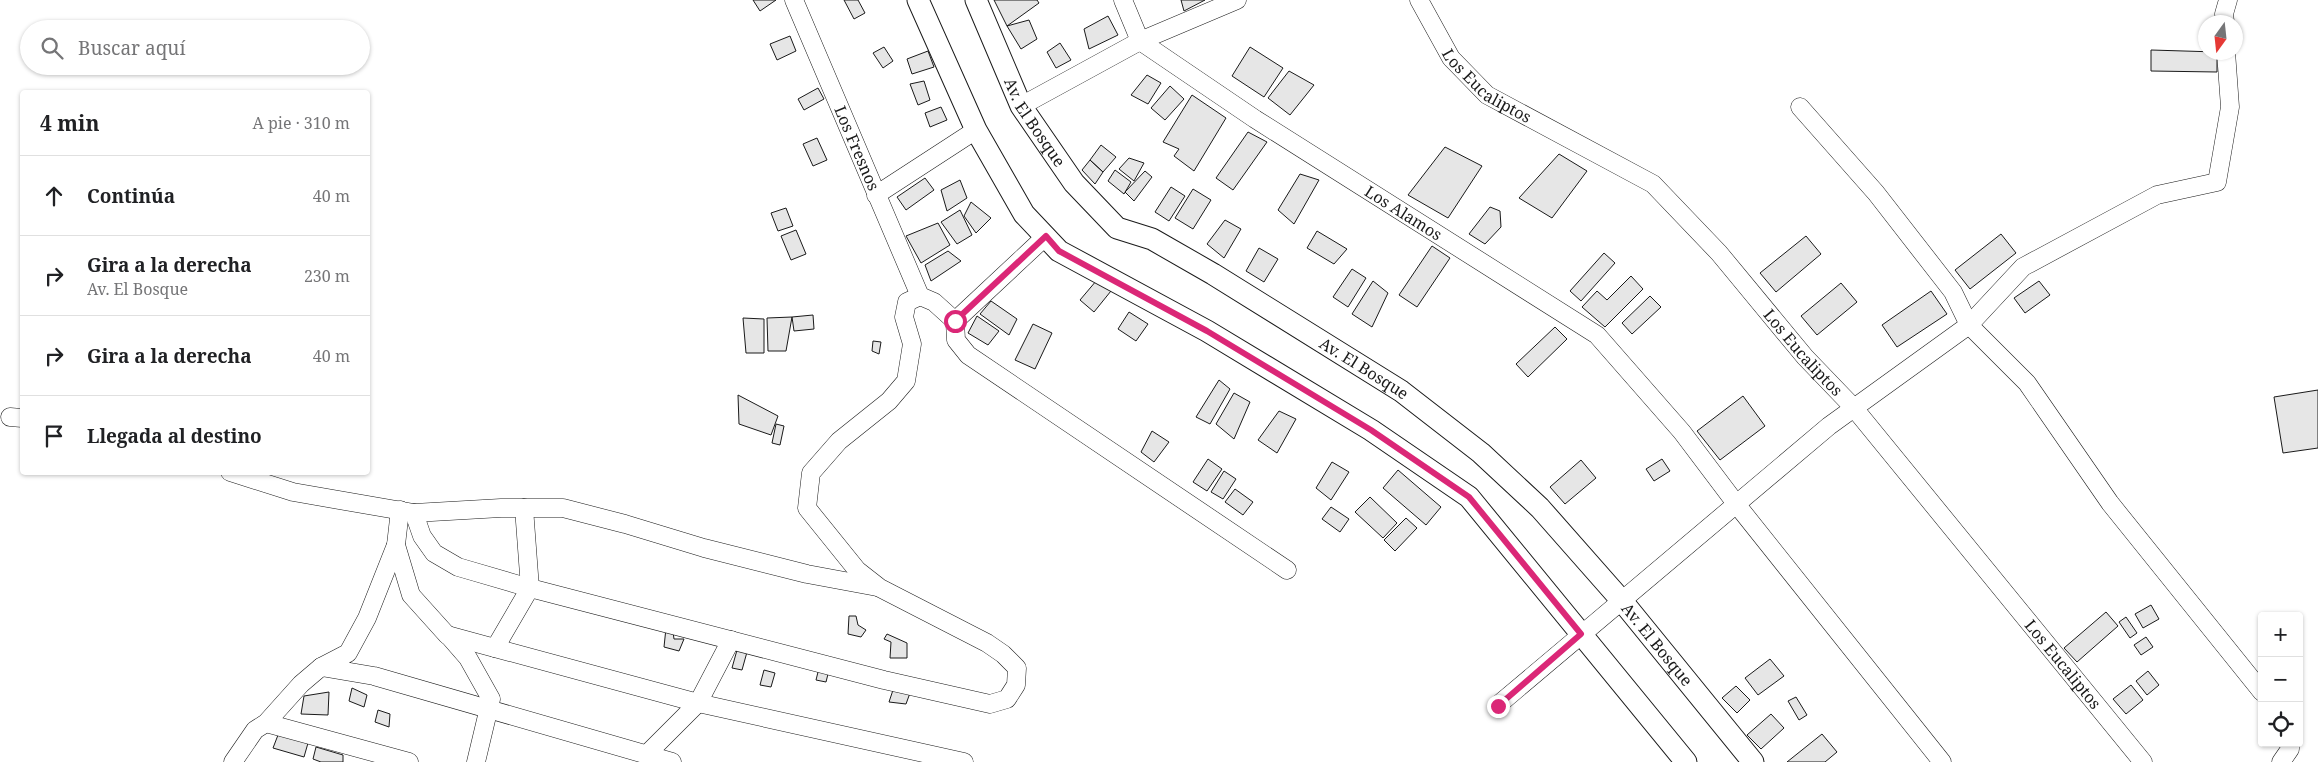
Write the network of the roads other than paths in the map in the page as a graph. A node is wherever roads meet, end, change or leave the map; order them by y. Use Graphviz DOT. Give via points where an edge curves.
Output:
graph roads {
  1 [pos="794,0"];
  2 [pos="918,0"];
  3 [pos="976,0"];
  4 [pos="1123,0"];
  5 [pos="1237,0"];
  6 [pos="1419,0"];
  7 [pos="2228,0"];
  8 [pos="2224,15"];
  9 [pos="1140,41"];
  10 [pos="2227,60"];
  11 [pos="1021,106"];
  12 [pos="1800,107"];
  13 [pos="976,130"];
  14 [pos="876,195"];
  15 [pos="1046,236"];
  16 [pos="920,296"];
  17 [pos="955,321"];
  18 [pos="1969,325"];
  19 [pos="1854,408"];
  20 [pos="239,475"];
  21 [pos="1737,505"];
  22 [pos="524,508"];
  23 [pos="407,511"];
  24 [pos="396,545"];
  25 [pos="1287,570"];
  26 [pos="530,588"];
  27 [pos="880,588"];
  28 [pos="1622,601"];
  29 [pos="1581,634"];
  30 [pos="447,635"];
  31 [pos="731,640"];
  32 [pos="495,648"];
  33 [pos="322,666"];
  34 [pos="2258,687"];
  35 [pos="698,703"];
  36 [pos="1498,706"];
  37 [pos="489,710"];
  38 [pos="266,723"];
  39 [pos="2290,747"];
  40 [pos="646,755"];
  41 [pos="232,762"];
  42 [pos="409,762"];
  43 [pos="476,762"];
  44 [pos="672,762"];
  45 [pos="964,762"];
  46 [pos="1686,762"];
  47 [pos="1753,762"];
  48 [pos="1942,762"];
  49 [pos="2143,762"];
  50 [pos="2282,762"];
  1 -- 14 [label="street, Los Fresnos"];
  2 -- 13 [label="street"];
  3 -- 11 [label="street, Av. El Bosque"];
  4 -- 9 [label="street"];
  5 -- 9 [label="street"];
  6 -- 19 [label="street, Los Eucaliptos" via="1452,58 1488,95 1653,184 1719,253 1805,357"];
  7 -- 8 [label="street"];
  9 -- 11 [label="street"];
  9 -- 21 [label="street, Los Alamos" via="1263,124 1597,334 1682,432"];
  10 -- 18 [label="street" via="2230,107 2217,182 2157,195 2023,267"];
  11 -- 28 [label="street, Av. El Bosque" via="1074,183 1118,228 1152,239 1213,274 1401,391 1482,452 1540,508"];
  12 -- 18 [label="street" via="1876,194 1953,292"];
  13 -- 14 [label="street"];
  13 -- 15 [label="street" via="1024,214"];
  14 -- 16 [label="street, Los Fresnos"];
  15 -- 17 [label="street"];
  15 -- 29 [label="street" via="1059,251 1207,331 1371,430 1469,497"];
  16 -- 17 [label="street" via="934,302"];
  16 -- 27 [label="street" via="906,302 904,317 912,344 906,381 889,401 839,442 811,473 807,508 856,570"];
  17 -- 25 [label="street" via="956,340 968,355"];
  18 -- 19 [label="street"];
  18 -- 34 [label="street" via="2026,383 2110,503"];
  19 -- 21 [label="street"];
  19 -- 49 [label="street, Los Eucaliptos"];
  20 -- 23 [label="street" via="293,492"];
  21 -- 28 [label="street"];
  21 -- 48 [label="street, Los Alamos"];
  22 -- 23 [label="street"];
  22 -- 26 [label="street"];
  22 -- 27 [label="street" via="563,508 807,574"];
  23 -- 24 [label="street"];
  23 -- 26 [label="street" via="434,553 458,568"];
  24 -- 30 [label="street" via="411,595"];
  24 -- 33 [label="street" via="367,618 348,653"];
  26 -- 31 [label="street"];
  26 -- 32 [label="street"];
  27 -- 31 [label="street" via="959,627 1003,654 1017,668 1016,685 1008,699 990,704"];
  28 -- 29 [label="street"];
  28 -- 47 [label="street, Av. El Bosque"];
  29 -- 36 [label="street"];
  29 -- 46 [label="street"];
  30 -- 32 [label="street"];
  30 -- 37 [label="street" via="468,658 481,681 491,699"];
  31 -- 35 [label="street"];
  32 -- 35 [label="street"];
  33 -- 37 [label="street" via="374,676"];
  33 -- 38 [label="street"];
  35 -- 40 [label="street"];
  35 -- 45 [label="street"];
  37 -- 40 [label="street"];
  37 -- 43 [label="street"];
  38 -- 41 [label="street" via="255,730"];
  38 -- 42 [label="street"];
  39 -- 50 [label="street"];
  40 -- 44 [label="street"];
}
